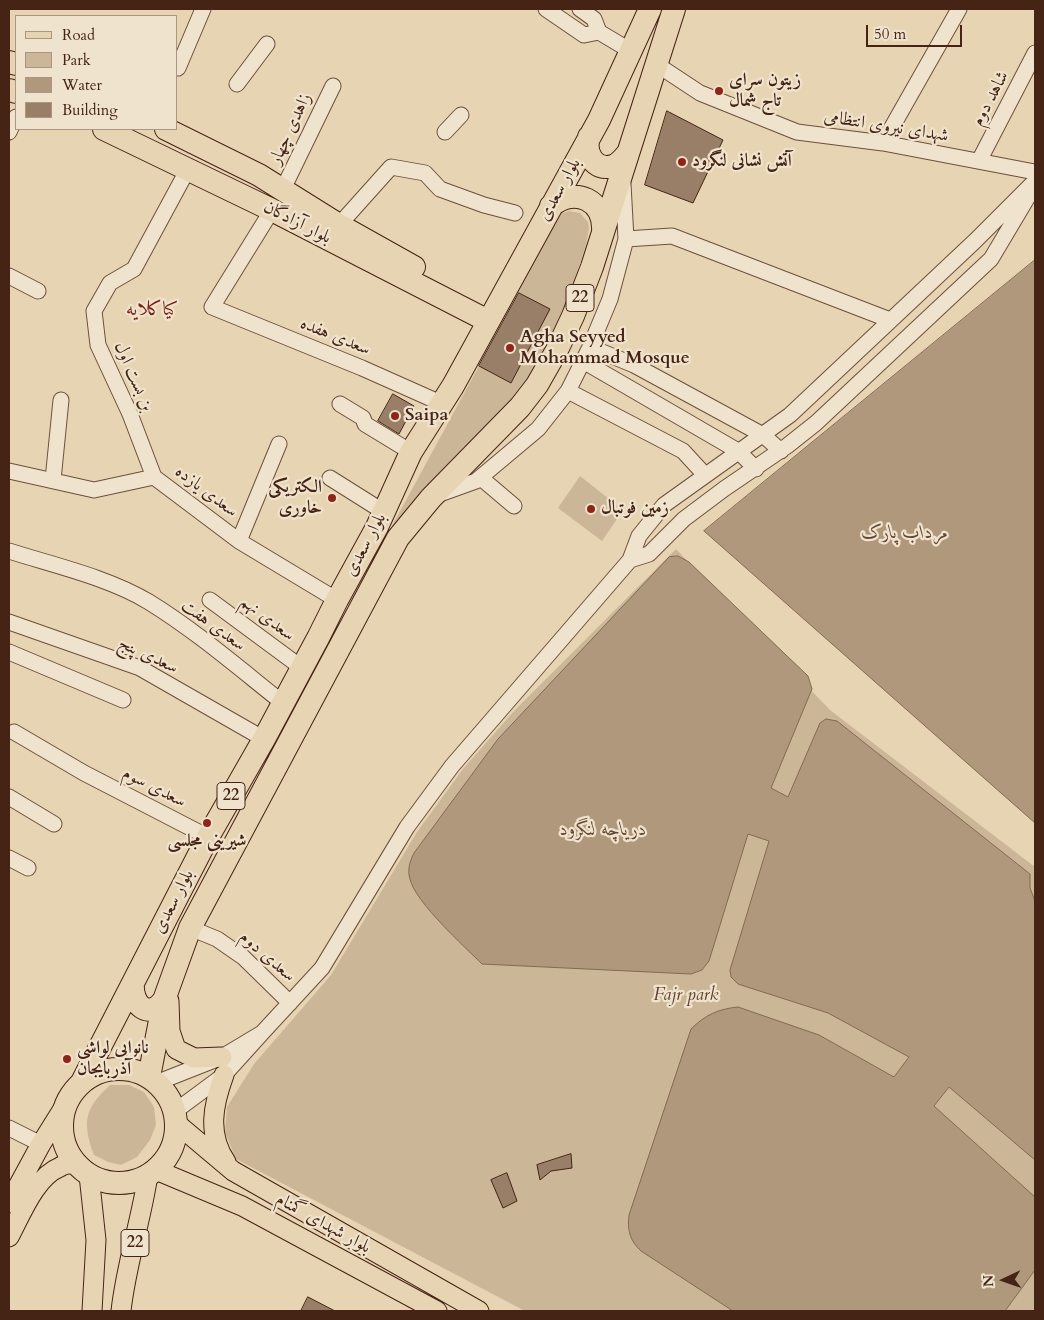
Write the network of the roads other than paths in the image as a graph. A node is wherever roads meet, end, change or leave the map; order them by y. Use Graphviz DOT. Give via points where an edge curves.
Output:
graph roads {
  1 [pos="546,9"];
  2 [pos="580,9"];
  3 [pos="650,9"];
  4 [pos="674,9"];
  5 [pos="959,9"];
  6 [pos="208,10"];
  7 [pos="599,32"];
  8 [pos="267,44"];
  9 [pos="631,51"];
  10 [pos="1035,54"];
  11 [pos="656,64"];
  12 [pos="178,68"];
  13 [pos="237,84"];
  14 [pos="333,86"];
  15 [pos="461,115"];
  16 [pos="15,119"];
  17 [pos="106,130"];
  18 [pos="168,130"];
  19 [pos="9,132"];
  20 [pos="445,132"];
  21 [pos="589,137"];
  22 [pos="883,143"];
  23 [pos="979,161"];
  24 [pos="625,162"];
  25 [pos="188,169"];
  26 [pos="1035,172"];
  27 [pos="1035,181"];
  28 [pos="1035,185"];
  29 [pos="283,190"];
  30 [pos="551,206"];
  31 [pos="272,210"];
  32 [pos="515,213"];
  33 [pos="339,225"];
  34 [pos="603,232"];
  35 [pos="626,238"];
  36 [pos="9,276"];
  37 [pos="38,291"];
  38 [pos="491,316"];
  39 [pos="890,320"];
  40 [pos="590,347"];
  41 [pos="583,362"];
  42 [pos="568,390"];
  43 [pos="61,400"];
  44 [pos="340,404"];
  45 [pos="443,404"];
  46 [pos="763,435"];
  47 [pos="279,444"];
  48 [pos="738,451"];
  49 [pos="780,451"];
  50 [pos="411,452"];
  51 [pos="756,468"];
  52 [pos="9,472"];
  53 [pos="705,475"];
  54 [pos="154,477"];
  55 [pos="330,478"];
  56 [pos="480,478"];
  57 [pos="53,480"];
  58 [pos="430,498"];
  59 [pos="514,506"];
  60 [pos="384,512"];
  61 [pos="239,541"];
  62 [pos="9,551"];
  63 [pos="630,560"];
  64 [pos="210,600"];
  65 [pos="336,600"];
  66 [pos="9,622"];
  67 [pos="9,652"];
  68 [pos="302,668"];
  69 [pos="123,700"];
  70 [pos="283,703"];
  71 [pos="14,732"];
  72 [pos="264,739"];
  73 [pos="9,797"];
  74 [pos="54,824"];
  75 [pos="208,837"];
  76 [pos="9,858"];
  77 [pos="28,868"];
  78 [pos="190,928"];
  79 [pos="133,983"];
  80 [pos="167,992"];
  81 [pos="290,1003"];
  82 [pos="223,1066"];
  83 [pos="153,1080"];
  84 [pos="76,1089"];
  85 [pos="175,1118"];
  86 [pos="9,1128"];
  87 [pos="41,1144"];
  88 [pos="82,1169"];
  89 [pos="233,1171"];
  90 [pos="152,1173"];
  91 [pos="9,1203"];
  92 [pos="9,1237"];
  93 [pos="455,1305"];
  94 [pos="92,1311"];
  95 [pos="120,1311"];
  96 [pos="438,1311"];
  97 [pos="480,1311"];
  1 -- 7 [label="street" via="584,35"];
  2 -- 7 [label="street" via="594,19"];
  3 -- 9 [label="highway, بلوار سعدی / 22"];
  4 -- 11 [label="highway, بلوار سعدی / 22"];
  5 -- 22 [label="street"];
  6 -- 12 [label="street"];
  7 -- 9 [label="street"];
  8 -- 13 [label="street"];
  9 -- 21 [label="highway, بلوار سعدی / 22"];
  10 -- 23 [label="street, شاهد دوم"];
  11 -- 22 [label="street, شهدای نیروی انتظامی" via="700,93 797,132"];
  11 -- 24 [label="highway, بلوار سعدی / 22"];
  14 -- 29 [label="street, زاهدی چهار"];
  15 -- 20 [label="street"];
  16 -- 19 [label="street"];
  17 -- 25 [label="highway, بلوار آزادگان"];
  18 -- 29 [label="highway, بلوار آزادگان"];
  21 -- 24 [label="highway" via="589,157 600,166"];
  21 -- 30 [label="highway, بلوار سعدی / 22"];
  22 -- 23 [label="street, شهدای نیروی انتظامی"];
  23 -- 26 [label="street, شهدای نیروی انتظامی"];
  24 -- 34 [label="highway, بلوار سعدی / 22"];
  24 -- 35 [label="street"];
  25 -- 31 [label="highway, بلوار آزادگان"];
  25 -- 54 [label="street, بن بست اول" via="134,269 110,284 94,311 98,345 130,414"];
  27 -- 39 [label="street"];
  28 -- 49 [label="street" via="991,259 816,423"];
  29 -- 31 [label="highway"];
  29 -- 33 [label="highway, بلوار آزادگان"];
  30 -- 34 [label="highway" via="563,198 578,197 591,202 600,212"];
  30 -- 38 [label="highway, بلوار سعدی / 22"];
  31 -- 38 [label="highway, بلوار آزادگان"];
  31 -- 45 [label="street, سعدی هفده" via="212,307"];
  32 -- 33 [label="street" via="440,189 424,172 391,167"];
  33 -- 38 [label="highway, بلوار آزادگان"];
  34 -- 58 [label="highway, بلوار سعدی / 22" via="573,316 537,385 509,420"];
  35 -- 39 [label="street" via="672,236"];
  35 -- 40 [label="street" via="610,299"];
  36 -- 37 [label="street"];
  38 -- 45 [label="highway, بلوار سعدی / 22"];
  39 -- 46 [label="street" via="790,415"];
  40 -- 41 [label="street"];
  40 -- 46 [label="street" via="634,365"];
  41 -- 42 [label="street"];
  41 -- 48 [label="street"];
  42 -- 53 [label="street" via="683,451"];
  42 -- 56 [label="street" via="538,429"];
  43 -- 57 [label="street"];
  44 -- 50 [label="street" via="363,418 365,424"];
  45 -- 50 [label="highway, بلوار سعدی / 22"];
  46 -- 48 [label="street"];
  46 -- 49 [label="street"];
  47 -- 61 [label="street"];
  48 -- 51 [label="street"];
  48 -- 53 [label="street"];
  49 -- 51 [label="street"];
  50 -- 60 [label="highway, بلوار سعدی / 22"];
  51 -- 63 [label="street" via="684,519 648,554"];
  52 -- 57 [label="street, سعدی یازده"];
  53 -- 63 [label="street" via="664,506 639,536"];
  54 -- 57 [label="street, سعدی یازده" via="94,490"];
  54 -- 61 [label="street, سعدی یازده"];
  55 -- 60 [label="street"];
  56 -- 58 [label="street"];
  56 -- 59 [label="street"];
  58 -- 78 [label="highway, بلوار سعدی / 22" via="398,538"];
  60 -- 65 [label="highway, بلوار سعدی / 22"];
  61 -- 65 [label="street, سعدی یازده"];
  62 -- 70 [label="street, سعدی هفت" via="116,586 148,602 213,647"];
  63 -- 81 [label="street" via="452,766 407,826 322,968"];
  64 -- 68 [label="street, سعدی نهم"];
  65 -- 68 [label="highway, بلوار سعدی / 22"];
  66 -- 72 [label="street, سعدی پنج" via="140,668"];
  67 -- 69 [label="street"];
  68 -- 70 [label="highway, بلوار سعدی / 22"];
  70 -- 72 [label="highway, بلوار سعدی / 22"];
  71 -- 75 [label="street, سعدی سوم" via="84,773"];
  72 -- 75 [label="highway, بلوار سعدی / 22"];
  73 -- 74 [label="street"];
  75 -- 79 [label="highway, بلوار سعدی / 22"];
  76 -- 77 [label="street"];
  78 -- 80 [label="highway, بلوار سعدی / 22"];
  78 -- 81 [label="street, سعدی دوم" via="243,957"];
  79 -- 80 [label="highway" via="133,997 140,1006 150,1009 155,1008"];
  79 -- 84 [label="highway, بلوار سعدی / 22"];
  80 -- 82 [label="main road" via="170,1031 176,1049"];
  80 -- 83 [label="highway, بلوار سعدی / 22"];
  81 -- 82 [label="street" via="262,1034"];
  82 -- 83 [label="street"];
  82 -- 85 [label="street"];
  82 -- 89 [label="main road" via="215,1100 214,1128 219,1151"];
  83 -- 84 [label="highway" via="132,1070 115,1069 97,1073"];
  83 -- 85 [label="highway" via="164,1091"];
  84 -- 87 [label="main road"];
  84 -- 88 [label="highway, 22" via="64,1112 62,1130 66,1147"];
  85 -- 89 [label="main road, بلوار شهدای گمنام"];
  85 -- 90 [label="highway, 22" via="174,1141 167,1157"];
  86 -- 87 [label="street"];
  87 -- 91 [label="main road"];
  88 -- 90 [label="highway" via="103,1181 118,1183 134,1181"];
  88 -- 92 [label="main road" via="59,1167 46,1176 36,1187"];
  88 -- 94 [label="main road, 22" via="96,1240"];
  89 -- 93 [label="main road, بلوار شهدای گمنام"];
  90 -- 95 [label="main road, 22"];
  90 -- 96 [label="main road, بلوار شهدای گمنام" via="242,1206"];
  93 -- 96 [label="street"];
  93 -- 97 [label="main road, بلوار شهدای گمنام"];
}
